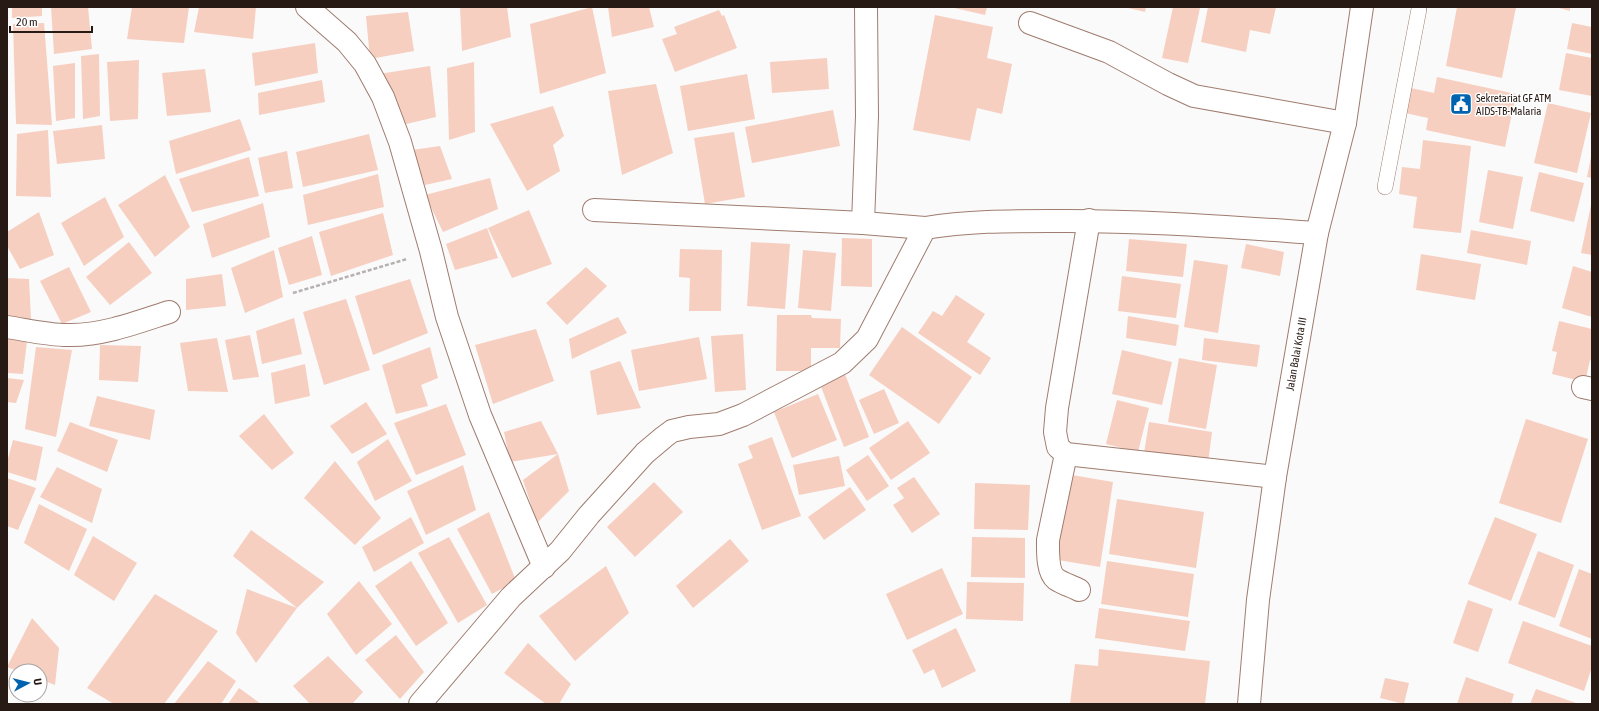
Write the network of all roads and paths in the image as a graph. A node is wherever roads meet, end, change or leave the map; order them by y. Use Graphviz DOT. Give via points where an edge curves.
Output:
graph roads {
  1 [pos="307,7"];
  2 [pos="866,7"];
  3 [pos="1362,7"];
  4 [pos="1417,8"];
  5 [pos="1030,23"];
  6 [pos="1345,123"];
  7 [pos="1385,187"];
  8 [pos="594,210"];
  9 [pos="1089,220"];
  10 [pos="863,223"];
  11 [pos="925,228"];
  12 [pos="1317,233"];
  13 [pos="431,251"];
  14 [pos="293,293"];
  15 [pos="169,312"];
  16 [pos="7,327"];
  17 [pos="1066,454"];
  18 [pos="1275,477"];
  19 [pos="544,567"];
  20 [pos="1079,590"];
  21 [pos="420,704"];
  22 [pos="1249,704"];
  1 -- 13 [label="street" via="352,48 365,64 383,97 400,142"];
  2 -- 10 [label="street"];
  3 -- 6 [label="street, Jalan Balai Kota III"];
  4 -- 7 [label="lane"];
  5 -- 6 [label="street" via="1109,52 1194,96"];
  6 -- 12 [label="street, Jalan Balai Kota III"];
  8 -- 10 [label="street"];
  9 -- 11 [label="street" via="980,221"];
  9 -- 12 [label="street"];
  9 -- 17 [label="street" via="1057,408 1056,440 1058,447"];
  10 -- 11 [label="street"];
  11 -- 19 [label="street" via="867,339 842,363 743,415 718,424 689,427 664,437 644,453"];
  12 -- 18 [label="street, Jalan Balai Kota III"];
  13 -- 14 [label="path"];
  13 -- 19 [label="street" via="447,317 480,415"];
  15 -- 16 [label="street" via="95,333 70,335"];
  17 -- 18 [label="street"];
  17 -- 20 [label="street" via="1048,549 1051,572 1056,578"];
  18 -- 22 [label="street, Jalan Balai Kota III" via="1258,600"];
  19 -- 21 [label="street" via="511,597"];
}
